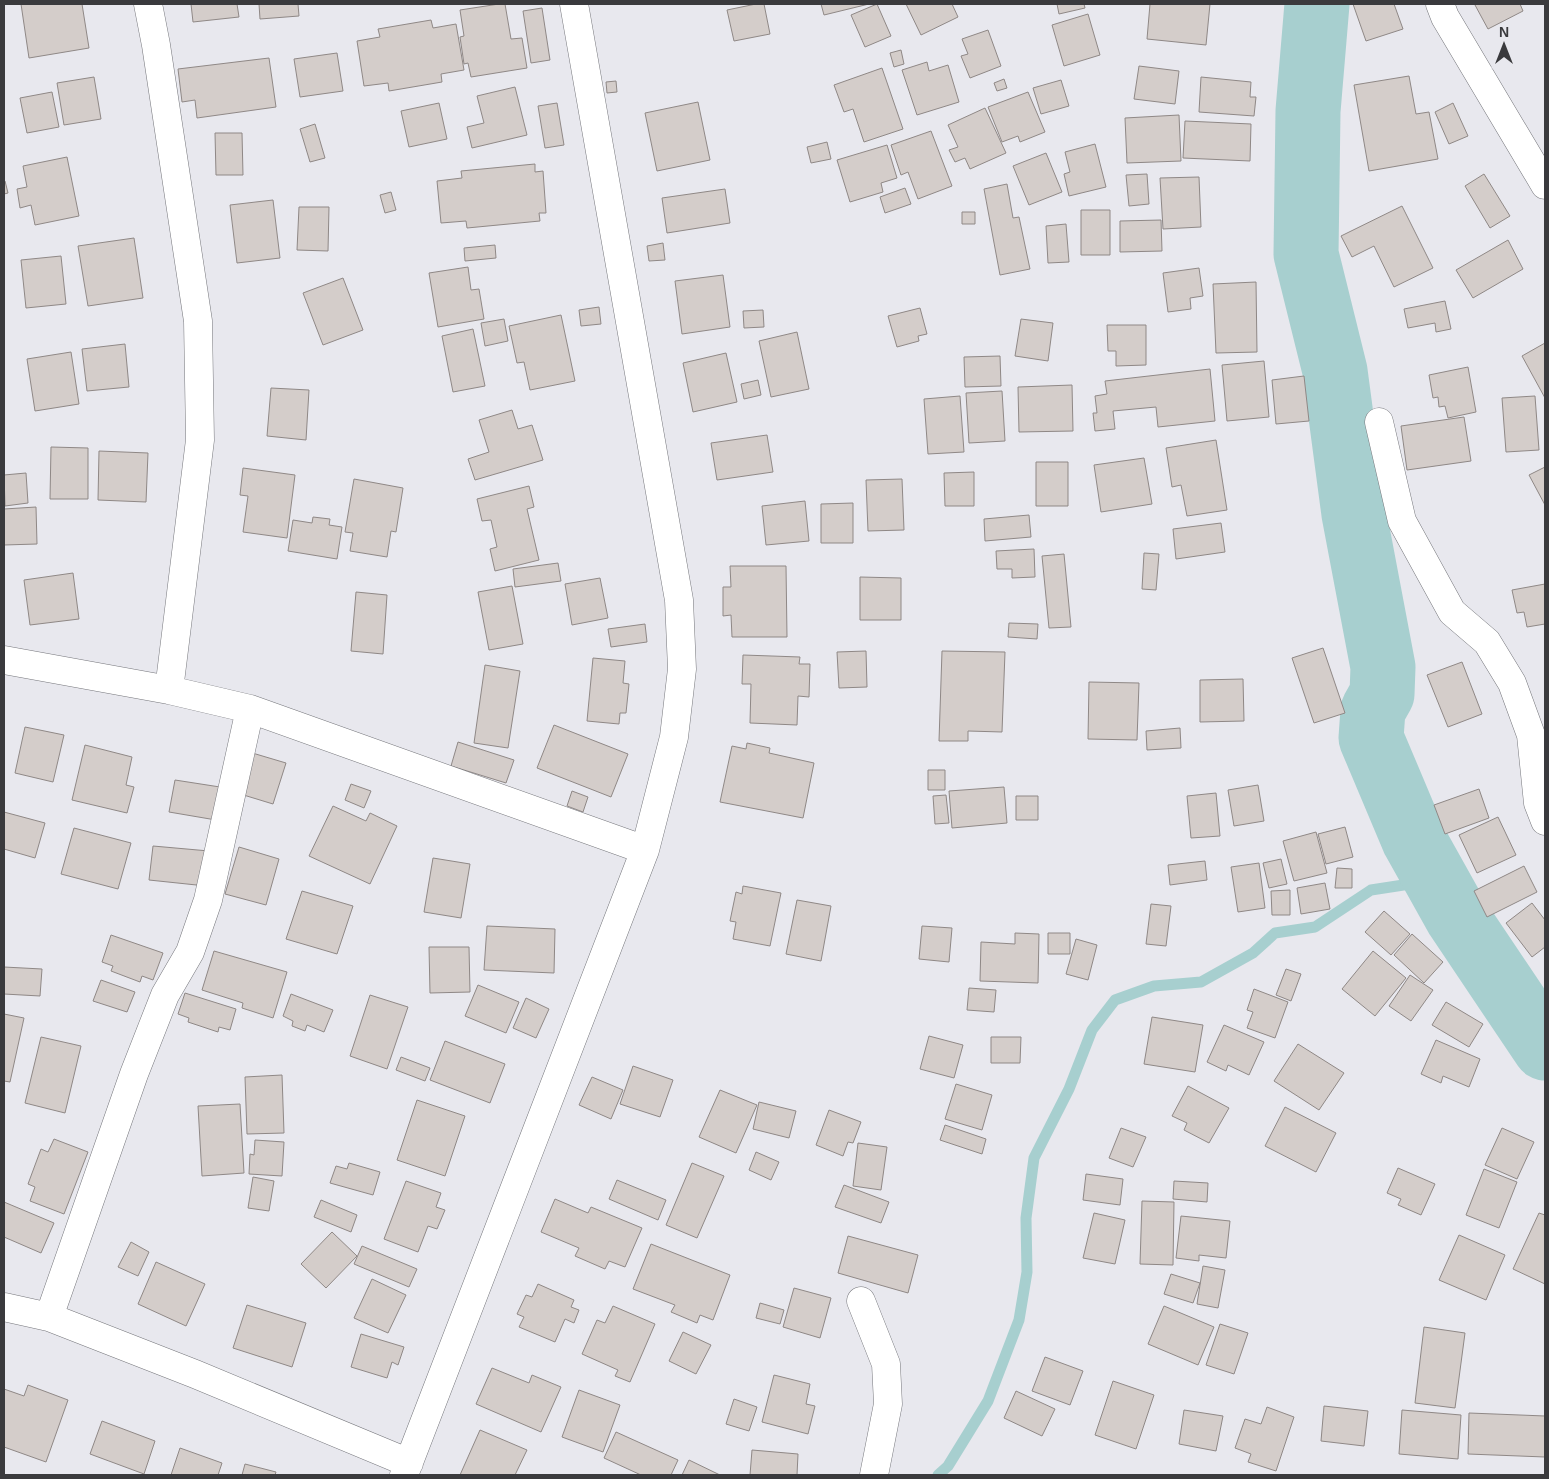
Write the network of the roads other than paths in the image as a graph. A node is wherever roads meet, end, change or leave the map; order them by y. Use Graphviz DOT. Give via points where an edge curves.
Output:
graph roads {
  1 [pos="148,4"];
  2 [pos="574,4"];
  3 [pos="1440,4"];
  4 [pos="1545,185"];
  5 [pos="1380,422"];
  6 [pos="4,660"];
  7 [pos="169,690"];
  8 [pos="250,709"];
  9 [pos="1545,821"];
  10 [pos="645,850"];
  11 [pos="861,1301"];
  12 [pos="4,1307"];
  13 [pos="49,1317"];
  14 [pos="408,1471"];
  15 [pos="874,1475"];
  1 -- 7 [label="street" via="198,321 200,440"];
  2 -- 10 [label="street" via="679,600 682,669 674,737"];
  3 -- 4 [label="street"];
  5 -- 9 [label="street" via="1402,521 1452,612 1487,642 1512,683 1531,735 1538,804"];
  6 -- 7 [label="street"];
  7 -- 8 [label="street"];
  8 -- 10 [label="street"];
  8 -- 13 [label="street" via="208,900 190,952 165,995 134,1074"];
  10 -- 14 [label="street"];
  11 -- 15 [label="street" via="886,1364 888,1404"];
  12 -- 13 [label="street"];
  13 -- 14 [label="street" via="195,1374"];
}
